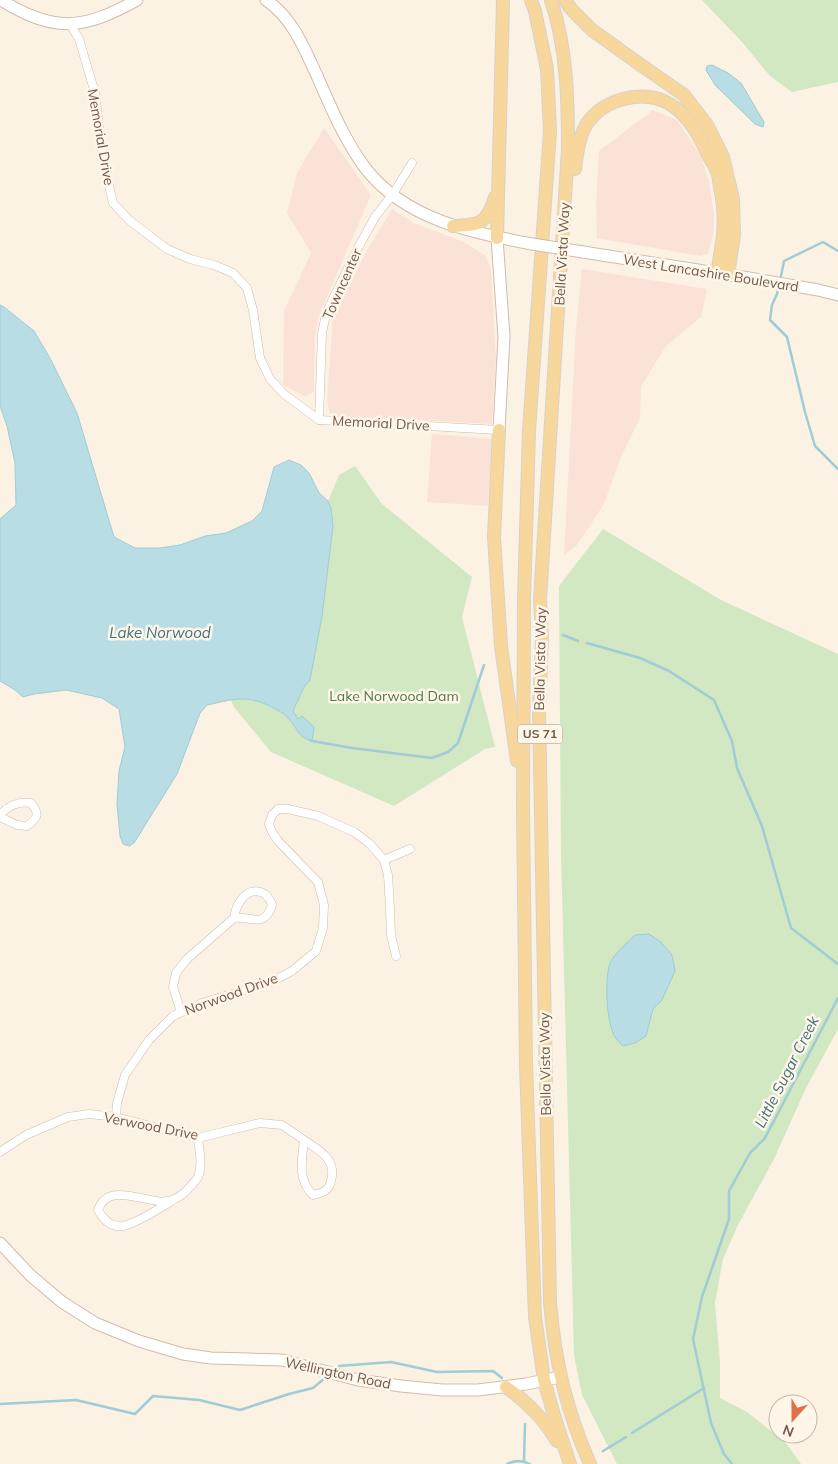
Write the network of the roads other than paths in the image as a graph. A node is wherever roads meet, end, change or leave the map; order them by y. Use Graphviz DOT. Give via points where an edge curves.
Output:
graph roads {
  1 [pos="0,0"];
  2 [pos="136,0"];
  3 [pos="266,0"];
  4 [pos="503,0"];
  5 [pos="531,0"];
  6 [pos="550,0"];
  7 [pos="566,0"];
  8 [pos="70,24"];
  9 [pos="412,163"];
  10 [pos="498,186"];
  11 [pos="393,194"];
  12 [pos="453,226"];
  13 [pos="497,238"];
  14 [pos="723,274"];
  15 [pos="838,295"];
  16 [pos="559,301"];
  17 [pos="318,420"];
  18 [pos="499,430"];
  19 [pos="523,808"];
  20 [pos="410,849"];
  21 [pos="384,860"];
  22 [pos="234,918"];
  23 [pos="396,956"];
  24 [pos="181,1012"];
  25 [pos="116,1117"];
  26 [pos="198,1138"];
  27 [pos="304,1140"];
  28 [pos="0,1152"];
  29 [pos="172,1200"];
  30 [pos="0,1243"];
  31 [pos="560,1377"];
  32 [pos="544,1380"];
  33 [pos="506,1387"];
  34 [pos="570,1464"];
  35 [pos="590,1464"];
  1 -- 8 [label="main road" via="28,15"];
  2 -- 8 [label="main road" via="95,20"];
  3 -- 11 [label="main road, West Lancashire Boulevard" via="288,21 304,47 337,123 353,149 367,170"];
  4 -- 10 [label="main road"];
  5 -- 19 [label="main road, Bella Vista Way / US 71" via="547,69 550,130 529,431"];
  6 -- 16 [label="main road, Bella Vista Way / US 71" via="563,55 568,101"];
  7 -- 14 [label="main road" via="592,30 684,94 707,124 724,157 733,199 734,235"];
  8 -- 17 [label="street, Memorial Drive" via="79,39 95,93 103,159 113,203 167,250 233,273 247,288 260,358 270,379"];
  9 -- 11 [label="street, Towncenter"];
  10 -- 12 [label="main road" via="492,207 483,221"];
  10 -- 13 [label="main road"];
  11 -- 12 [label="main road, West Lancashire Boulevard" via="410,206"];
  11 -- 17 [label="street, Towncenter" via="359,246 325,319"];
  12 -- 13 [label="main road, West Lancashire Boulevard"];
  13 -- 14 [label="main road, West Lancashire Boulevard, bridge"];
  13 -- 18 [label="main road" via="504,337"];
  14 -- 15 [label="main road, West Lancashire Boulevard"];
  14 -- 16 [label="main road" via="724,206 717,172 694,126 671,105 655,98 621,99 602,108 588,122 581,137 576,155 570,240"];
  16 -- 31 [label="main road, Bella Vista Way / US 71" via="540,600 539,710 550,1302"];
  17 -- 18 [label="street, Memorial Drive"];
  18 -- 19 [label="main road" via="494,537 501,646"];
  19 -- 32 [label="main road, Bella Vista Way / US 71" via="531,1219 535,1316"];
  20 -- 21 [label="street"];
  21 -- 23 [label="street, Norwood Drive"];
  21 -- 24 [label="street, Norwood Drive" via="370,842 342,826 303,812 278,809 272,814 271,830 318,882 324,905 323,928 316,951 292,971 271,982"];
  22 -- 22 [label="street" via="260,920 270,912 272,904 269,897 263,892 247,894 239,902"];
  22 -- 24 [label="street" via="187,959 176,973 173,987"];
  24 -- 25 [label="street, Norwood Drive" via="172,1016 149,1040 125,1075 116,1103"];
  25 -- 26 [label="street, Verwood Drive"];
  25 -- 28 [label="street, Verwood Drive" via="89,1114 68,1117 26,1135"];
  26 -- 27 [label="street, Verwood Drive" via="260,1123 282,1125"];
  26 -- 29 [label="street" via="198,1177 186,1191"];
  27 -- 27 [label="street, Verwood Drive" via="302,1178 313,1195 330,1187 333,1173 331,1163"];
  29 -- 29 [label="street" via="121,1226 109,1224 98,1210 101,1203 120,1194"];
  30 -- 33 [label="main road, Wellington Road" via="30,1275 62,1302 95,1323 183,1354 282,1360 358,1380 401,1386 451,1390"];
  31 -- 32 [label="main road, Wellington Road"];
  31 -- 35 [label="main road, Bella Vista Way / US 71"];
  32 -- 33 [label="main road, Wellington Road"];
  32 -- 34 [label="main road, Bella Vista Way / US 71"];
  33 -- 34 [label="main road" via="525,1401 547,1426"];
}
